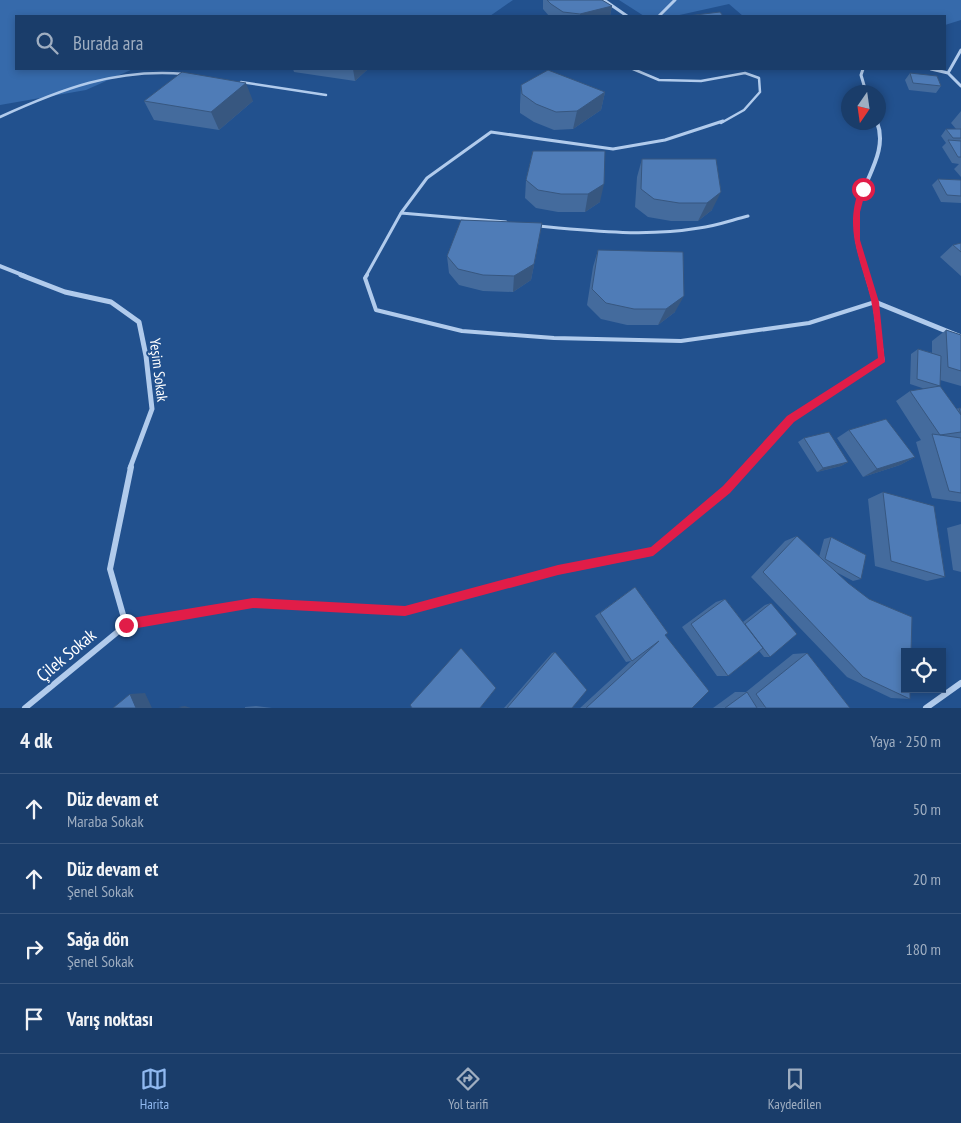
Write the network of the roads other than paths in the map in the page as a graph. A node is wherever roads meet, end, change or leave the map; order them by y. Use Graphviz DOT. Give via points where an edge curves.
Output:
graph roads {
  1 [pos="604,0"];
  2 [pos="675,0"];
  3 [pos="626,15"];
  4 [pos="660,15"];
  5 [pos="961,50"];
  6 [pos="184,70"];
  7 [pos="635,70"];
  8 [pos="864,70"];
  9 [pos="934,70"];
  10 [pos="181,73"];
  11 [pos="948,74"];
  12 [pos="190,75"];
  13 [pos="239,82"];
  14 [pos="864,85"];
  15 [pos="961,86"];
  16 [pos="326,95"];
  17 [pos="0,117"];
  18 [pos="880,130"];
  19 [pos="401,213"];
  20 [pos="748,216"];
  21 [pos="511,223"];
  22 [pos="531,225"];
  23 [pos="0,266"];
  24 [pos="875,302"];
  25 [pos="961,337"];
  26 [pos="126,625"];
  27 [pos="961,683"];
  28 [pos="25,708"];
  29 [pos="926,708"];
  1 -- 3 [label="street"];
  2 -- 4 [label="street"];
  5 -- 11 [label="street"];
  6 -- 10 [label="lane"];
  7 -- 19 [label="lane" via="659,80 692,81 745,73 759,78 760,92 744,110 717,125 665,140 612,149 491,132 427,178"];
  8 -- 14 [label="street"];
  9 -- 11 [label="street"];
  10 -- 12 [label="lane"];
  10 -- 17 [label="lane" via="151,72 104,79 44,98"];
  11 -- 15 [label="street"];
  13 -- 16 [label="lane"];
  18 -- 24 [label="street" via="876,165 863,189 857,212 856,240"];
  19 -- 21 [label="lane"];
  19 -- 24 [label="lane" via="366,278 376,310 462,331 554,338 681,341 809,323"];
  20 -- 22 [label="lane" via="697,229 609,234"];
  23 -- 26 [label="street, Yeşim Sokak" via="65,292 111,302 139,322 152,409 129,470 110,569"];
  24 -- 25 [label="street"];
  24 -- 26 [label="street" via="882,360 790,419 726,490 653,551 558,570 405,611 253,603"];
  26 -- 28 [label="street, Çilek Sokak"];
  27 -- 29 [label="street"];
}
